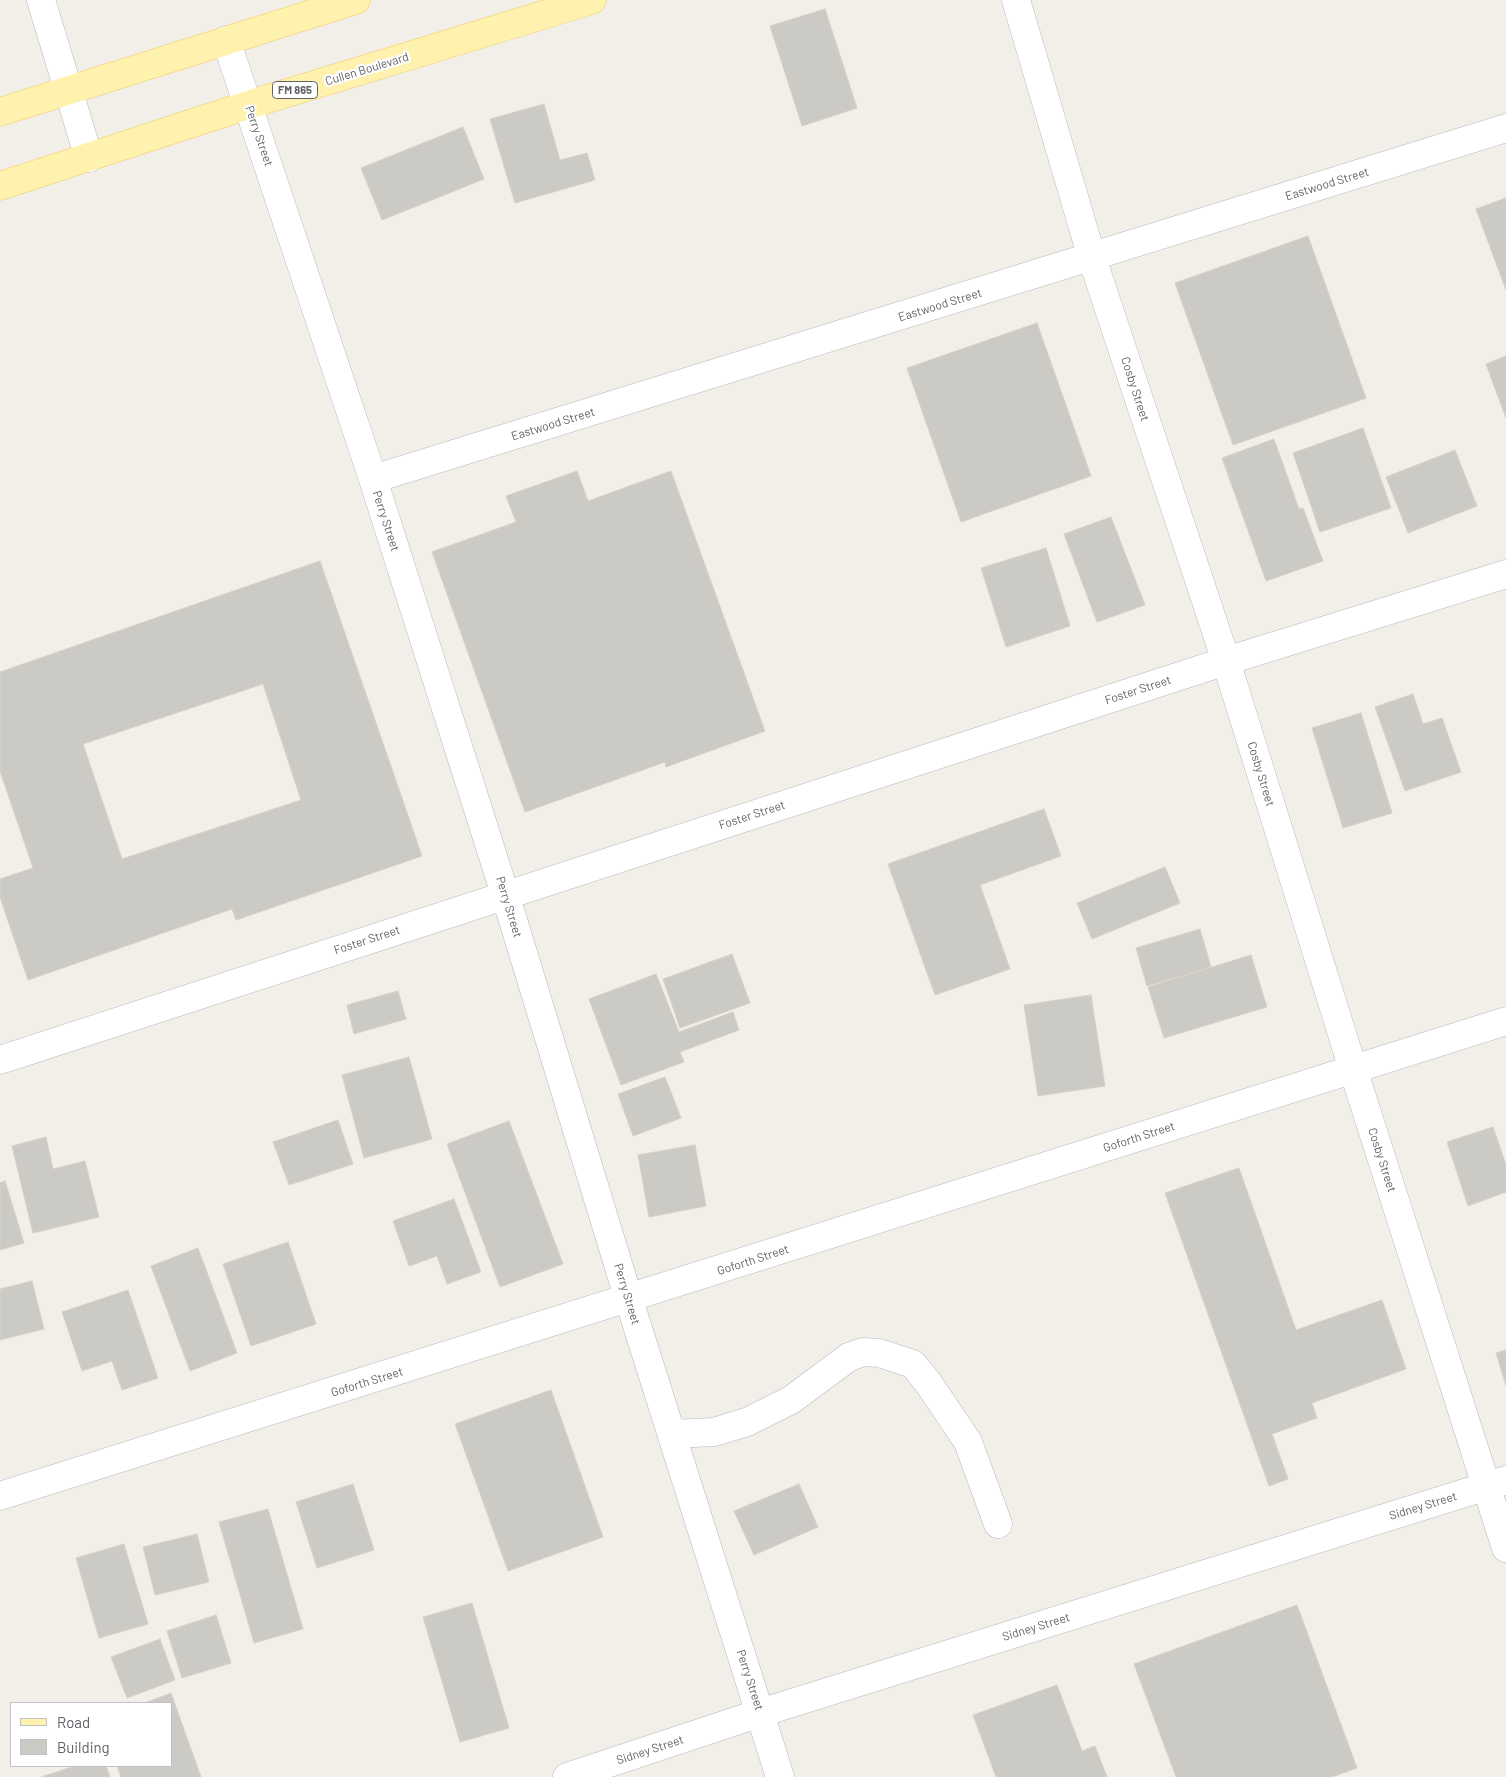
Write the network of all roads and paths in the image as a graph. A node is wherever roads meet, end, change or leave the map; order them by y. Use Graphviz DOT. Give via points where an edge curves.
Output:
graph roads {
  1 [pos="41,0"];
  2 [pos="356,0"];
  3 [pos="592,0"];
  4 [pos="1016,0"];
  5 [pos="226,40"];
  6 [pos="69,90"];
  7 [pos="248,105"];
  8 [pos="0,112"];
  9 [pos="1506,128"];
  10 [pos="89,158"];
  11 [pos="0,186"];
  12 [pos="1092,258"];
  13 [pos="373,479"];
  14 [pos="1506,574"];
  15 [pos="1226,661"];
  16 [pos="505,894"];
  17 [pos="1506,1021"];
  18 [pos="0,1060"];
  19 [pos="1353,1069"];
  20 [pos="629,1300"];
  21 [pos="672,1434"];
  22 [pos="1496,1483"];
  23 [pos="0,1496"];
  24 [pos="998,1524"];
  25 [pos="1506,1548"];
  26 [pos="760,1713"];
  27 [pos="567,1777"];
  28 [pos="780,1777"];
  1 -- 6 [label="street"];
  2 -- 5 [label="main road"];
  3 -- 7 [label="main road, Cullen Boulevard / FM 865"];
  4 -- 12 [label="street, Cosby Street"];
  5 -- 6 [label="main road"];
  5 -- 7 [label="street, Perry Street"];
  6 -- 8 [label="main road"];
  6 -- 10 [label="street"];
  7 -- 10 [label="main road, Cullen Boulevard / FM 865"];
  7 -- 13 [label="street, Perry Street"];
  9 -- 12 [label="street, Eastwood Street"];
  10 -- 11 [label="main road, Cullen Boulevard / FM 865"];
  12 -- 13 [label="street, Eastwood Street"];
  12 -- 15 [label="street, Cosby Street"];
  13 -- 16 [label="street, Perry Street"];
  14 -- 15 [label="street, Foster Street"];
  15 -- 16 [label="street, Foster Street"];
  15 -- 19 [label="street, Cosby Street"];
  16 -- 18 [label="street, Foster Street"];
  16 -- 20 [label="street, Perry Street"];
  17 -- 19 [label="street, Goforth Street"];
  19 -- 20 [label="street, Goforth Street"];
  19 -- 22 [label="street, Cosby Street"];
  20 -- 21 [label="street, Perry Street"];
  20 -- 23 [label="street, Goforth Street"];
  21 -- 24 [label="street" via="714,1432 747,1422 791,1400 849,1356 863,1352 879,1353 913,1364 929,1384 968,1442"];
  21 -- 26 [label="street, Perry Street"];
  22 -- 25 [label="street, Cosby Street"];
  22 -- 26 [label="street, Sidney Street"];
  26 -- 27 [label="street, Sidney Street"];
  26 -- 28 [label="street, Perry Street"];
}
